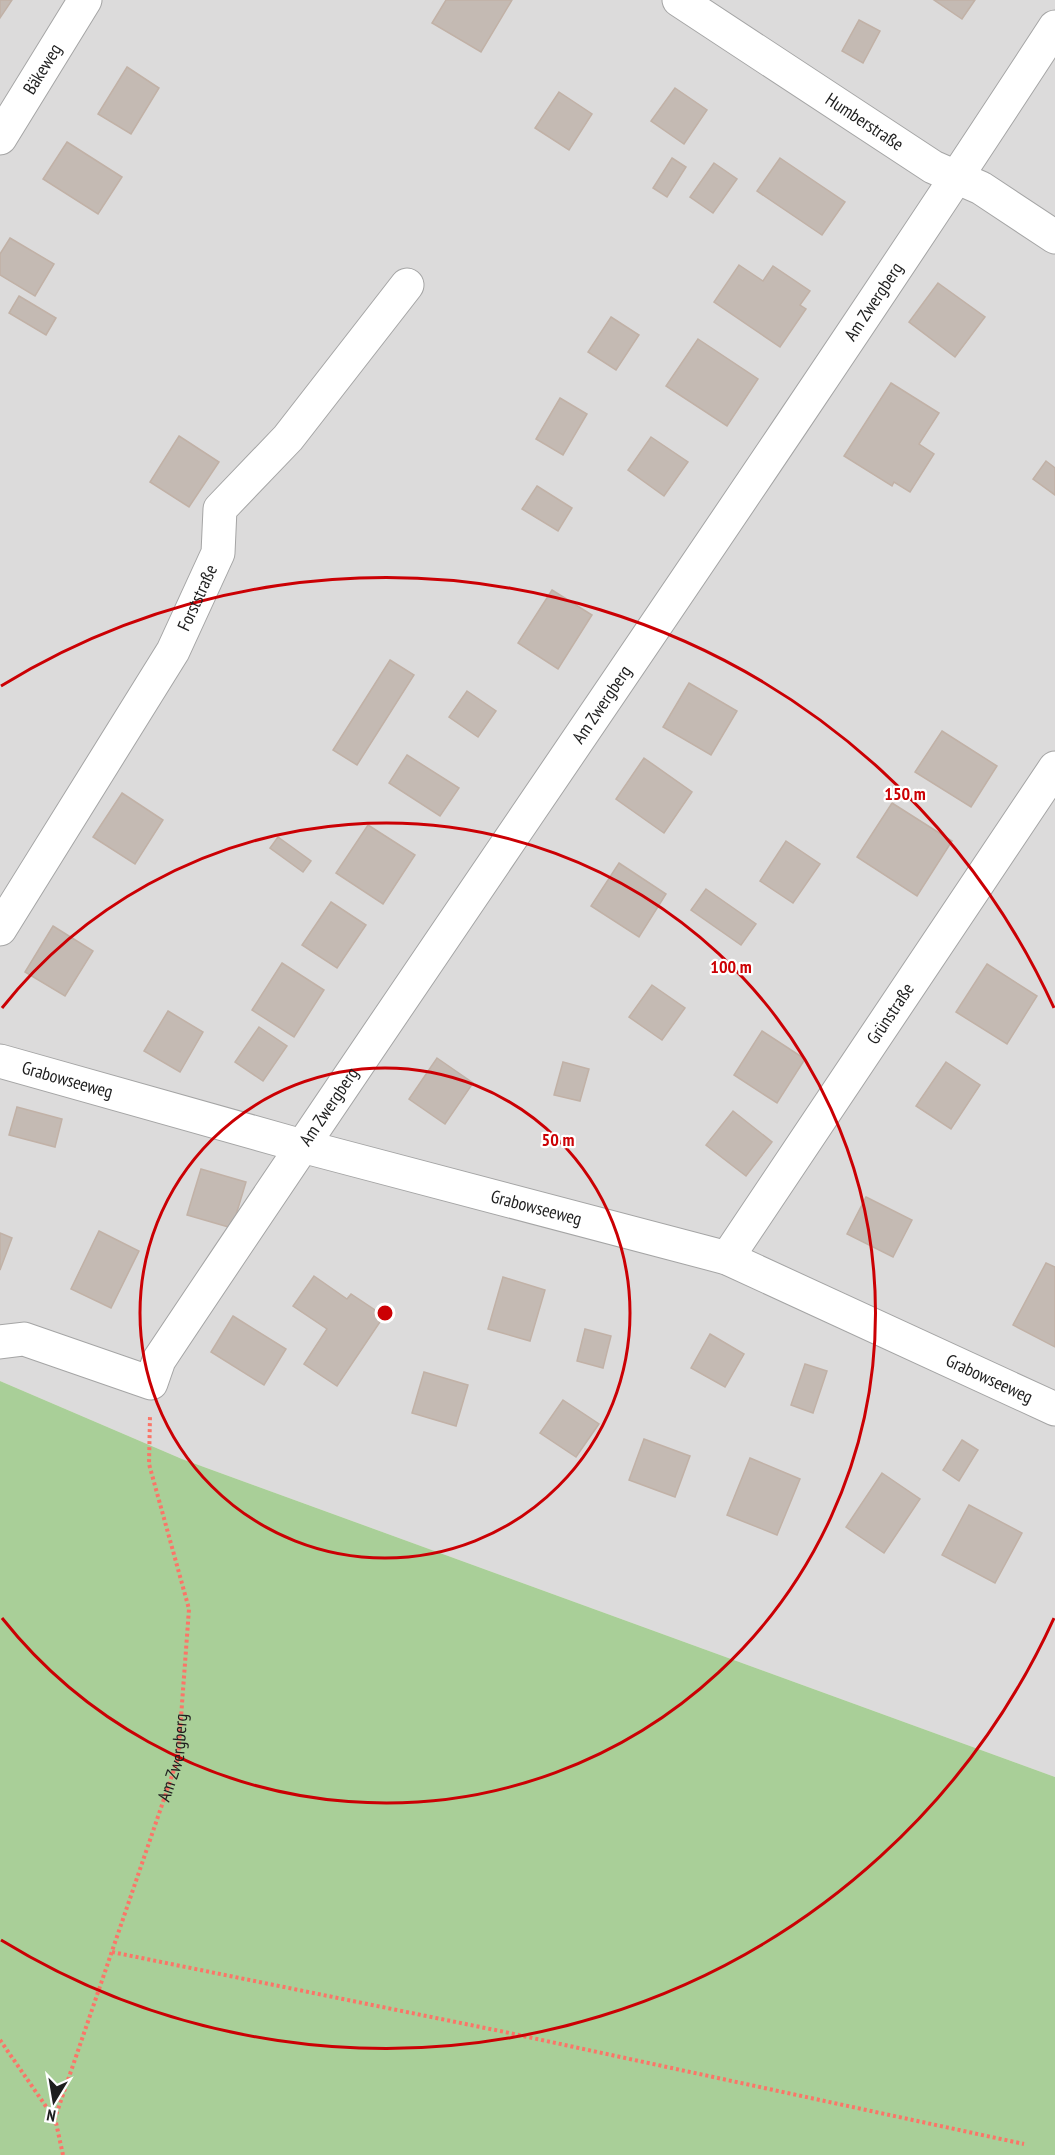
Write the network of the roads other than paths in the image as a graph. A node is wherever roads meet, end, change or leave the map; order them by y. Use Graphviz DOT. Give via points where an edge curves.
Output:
graph roads {
  1 [pos="85,0"];
  2 [pos="679,0"];
  3 [pos="1055,27"];
  4 [pos="0,138"];
  5 [pos="957,177"];
  6 [pos="1055,237"];
  7 [pos="407,285"];
  8 [pos="1055,768"];
  9 [pos="0,929"];
  10 [pos="0,1061"];
  11 [pos="302,1146"];
  12 [pos="727,1258"];
  13 [pos="0,1342"];
  14 [pos="1055,1409"];
  1 -- 4 [label="street, Bäkeweg"];
  2 -- 5 [label="street, Humberstraße" via="933,167"];
  3 -- 5 [label="street, Am Zwergberg"];
  5 -- 6 [label="street, Humberstraße" via="981,188"];
  5 -- 11 [label="street, Am Zwergberg"];
  7 -- 9 [label="street, Forststraße" via="288,438 220,509 218,554 173,651"];
  8 -- 12 [label="street, Grünstraße"];
  10 -- 11 [label="street, Grabowseeweg"];
  11 -- 12 [label="street, Grabowseeweg"];
  11 -- 13 [label="street, Am Zwergberg" via="159,1360 151,1383 24,1339"];
  12 -- 14 [label="street, Grabowseeweg"];
}
